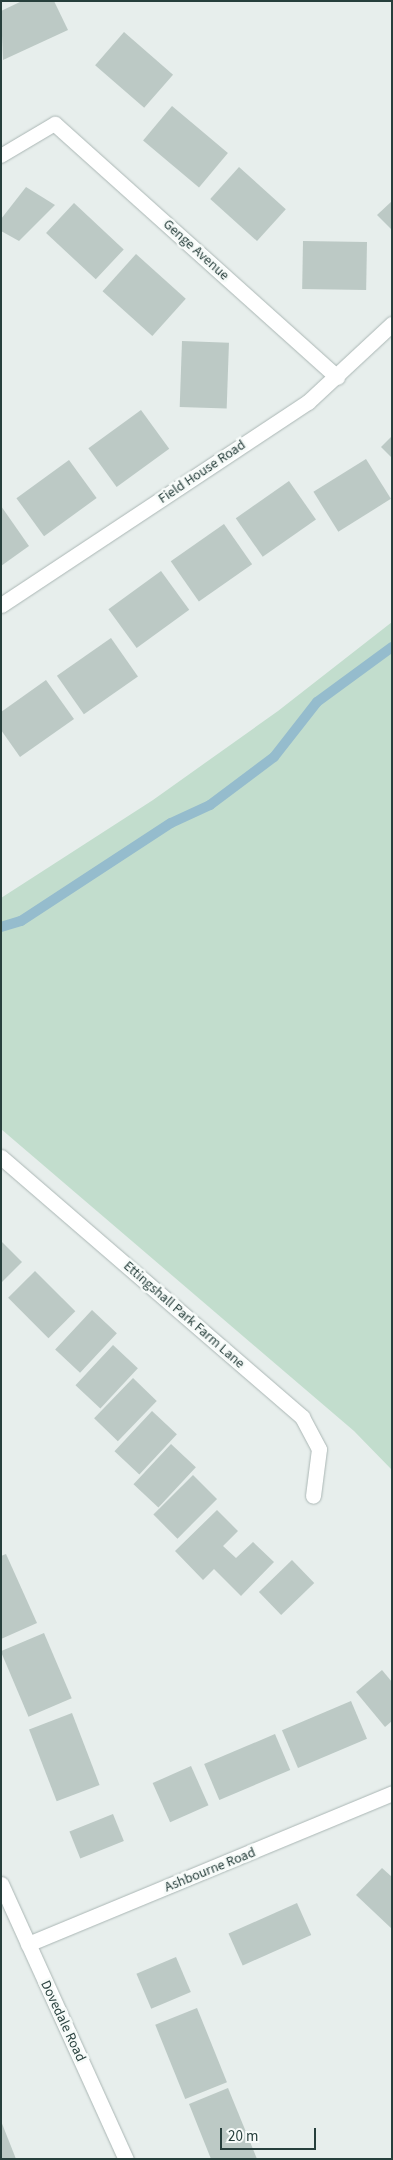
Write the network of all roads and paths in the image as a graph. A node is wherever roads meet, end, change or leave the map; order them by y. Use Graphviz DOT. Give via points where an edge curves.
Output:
graph roads {
  1 [pos="55,124"];
  2 [pos="1,156"];
  3 [pos="392,324"];
  4 [pos="337,377"];
  5 [pos="1,605"];
  6 [pos="1,1157"];
  7 [pos="313,1496"];
  8 [pos="392,1793"];
  9 [pos="1,1884"];
  10 [pos="28,1944"];
  11 [pos="126,2159"];
  1 -- 2 [label="lane"];
  1 -- 4 [label="street, Genge Avenue"];
  3 -- 4 [label="street, Field House Road"];
  4 -- 5 [label="street, Field House Road" via="308,402"];
  6 -- 7 [label="street, Ettingshall Park Farm Lane" via="302,1417 320,1449"];
  8 -- 10 [label="street, Ashbourne Road"];
  9 -- 10 [label="street, Dovedale Road"];
  10 -- 11 [label="street, Dovedale Road"];
}
